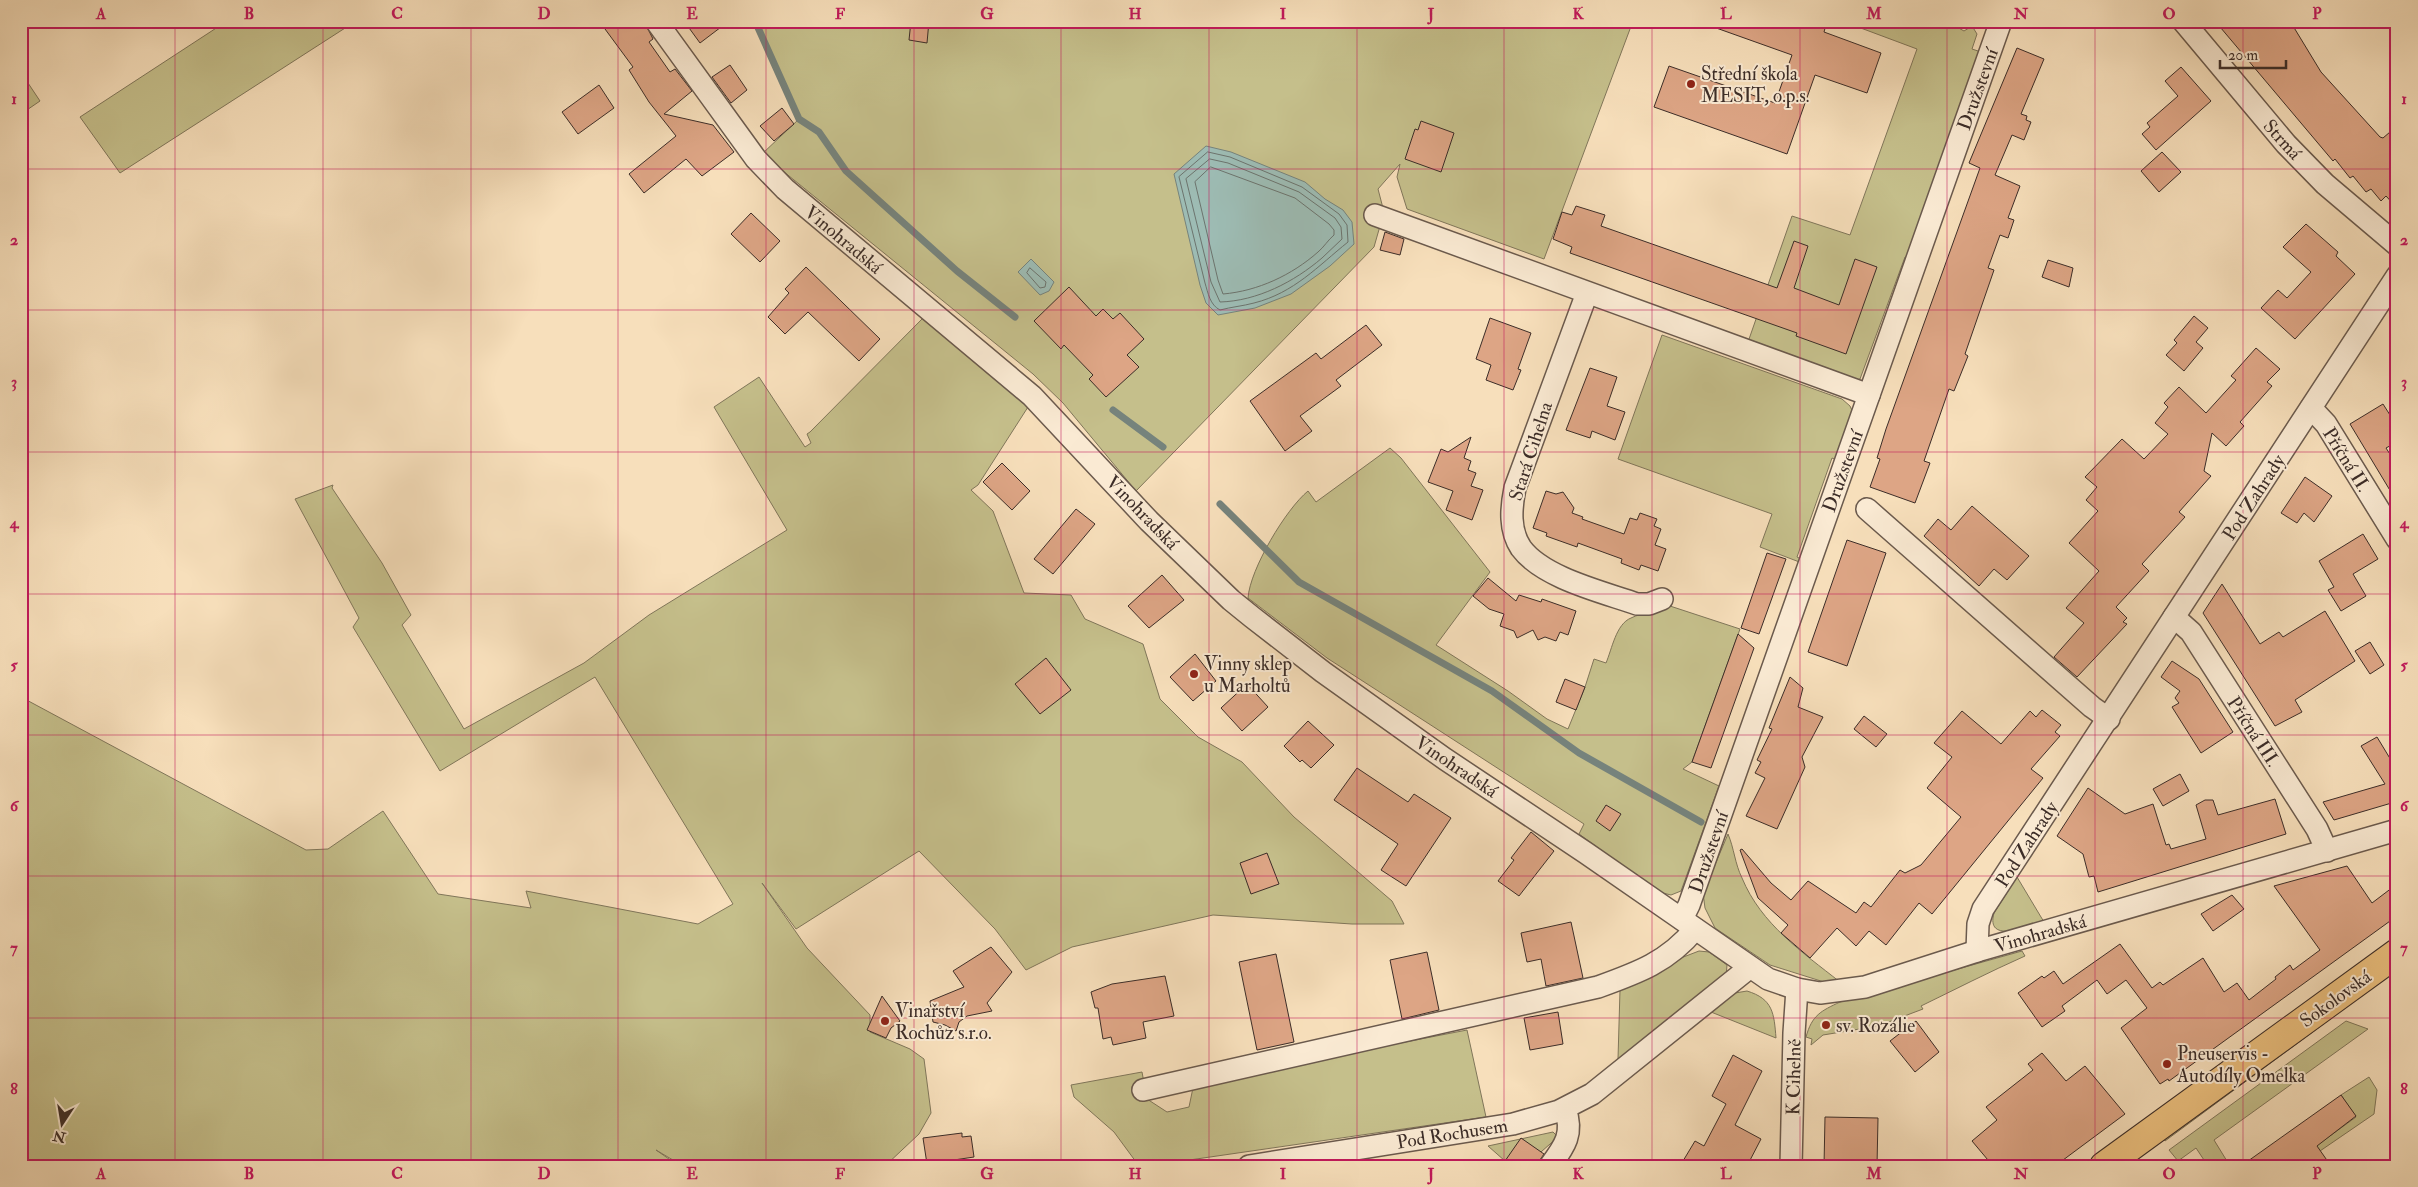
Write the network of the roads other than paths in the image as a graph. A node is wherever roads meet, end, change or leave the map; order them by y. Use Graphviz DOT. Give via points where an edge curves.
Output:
graph roads {
  1 [pos="656,21"];
  2 [pos="2001,21"];
  3 [pos="2183,21"];
  4 [pos="1375,215"];
  5 [pos="2397,245"];
  6 [pos="2397,276"];
  7 [pos="1587,293"];
  8 [pos="1869,395"];
  9 [pos="2311,408"];
  10 [pos="1867,509"];
  11 [pos="2397,539"];
  12 [pos="1662,599"];
  13 [pos="2174,617"];
  14 [pos="2108,719"];
  15 [pos="2397,830"];
  16 [pos="2327,850"];
  17 [pos="1689,924"];
  18 [pos="1977,951"];
  19 [pos="2397,953"];
  20 [pos="1749,968"];
  21 [pos="1797,989"];
  22 [pos="1143,1090"];
  23 [pos="1565,1109"];
  24 [pos="1249,1166"];
  25 [pos="1550,1166"];
  26 [pos="1791,1166"];
  27 [pos="2104,1166"];
  1 -- 17 [label="street, Vinohradská" via="756,159 785,189 1032,396 1149,520 1231,600 1445,759"];
  2 -- 8 [label="street, Družstevní"];
  3 -- 5 [label="street, Strmá" via="2286,144 2325,184"];
  4 -- 7 [label="street"];
  6 -- 9 [label="street, Pod Zahrady"];
  7 -- 8 [label="street"];
  7 -- 12 [label="street, Stará Cihelna" via="1515,488 1512,524 1521,547 1552,573 1637,604"];
  8 -- 17 [label="street, Družstevní" via="1689,905"];
  9 -- 11 [label="street, Příčná II." via="2326,424"];
  9 -- 13 [label="street, Pod Zahrady"];
  10 -- 14 [label="street"];
  13 -- 14 [label="street, Pod Zahrady"];
  13 -- 16 [label="street, Příčná III." via="2191,632 2317,829"];
  14 -- 18 [label="street, Pod Zahrady" via="1983,909 1978,924"];
  15 -- 16 [label="street, Vinohradská"];
  16 -- 18 [label="street, Vinohradská"];
  17 -- 20 [label="street, Vinohradská"];
  17 -- 22 [label="street" via="1680,946 1661,961 1598,987"];
  18 -- 21 [label="street, Vinohradská" via="1865,988 1834,993"];
  19 -- 27 [label="main road, Sokolovská"];
  20 -- 21 [label="street, Vinohradská"];
  20 -- 23 [label="street, Pod Rochusem" via="1592,1094"];
  21 -- 26 [label="street, K Cihelně"];
  23 -- 24 [label="street, Pod Rochusem" via="1513,1124"];
  23 -- 25 [label="street" via="1568,1139"];
}
